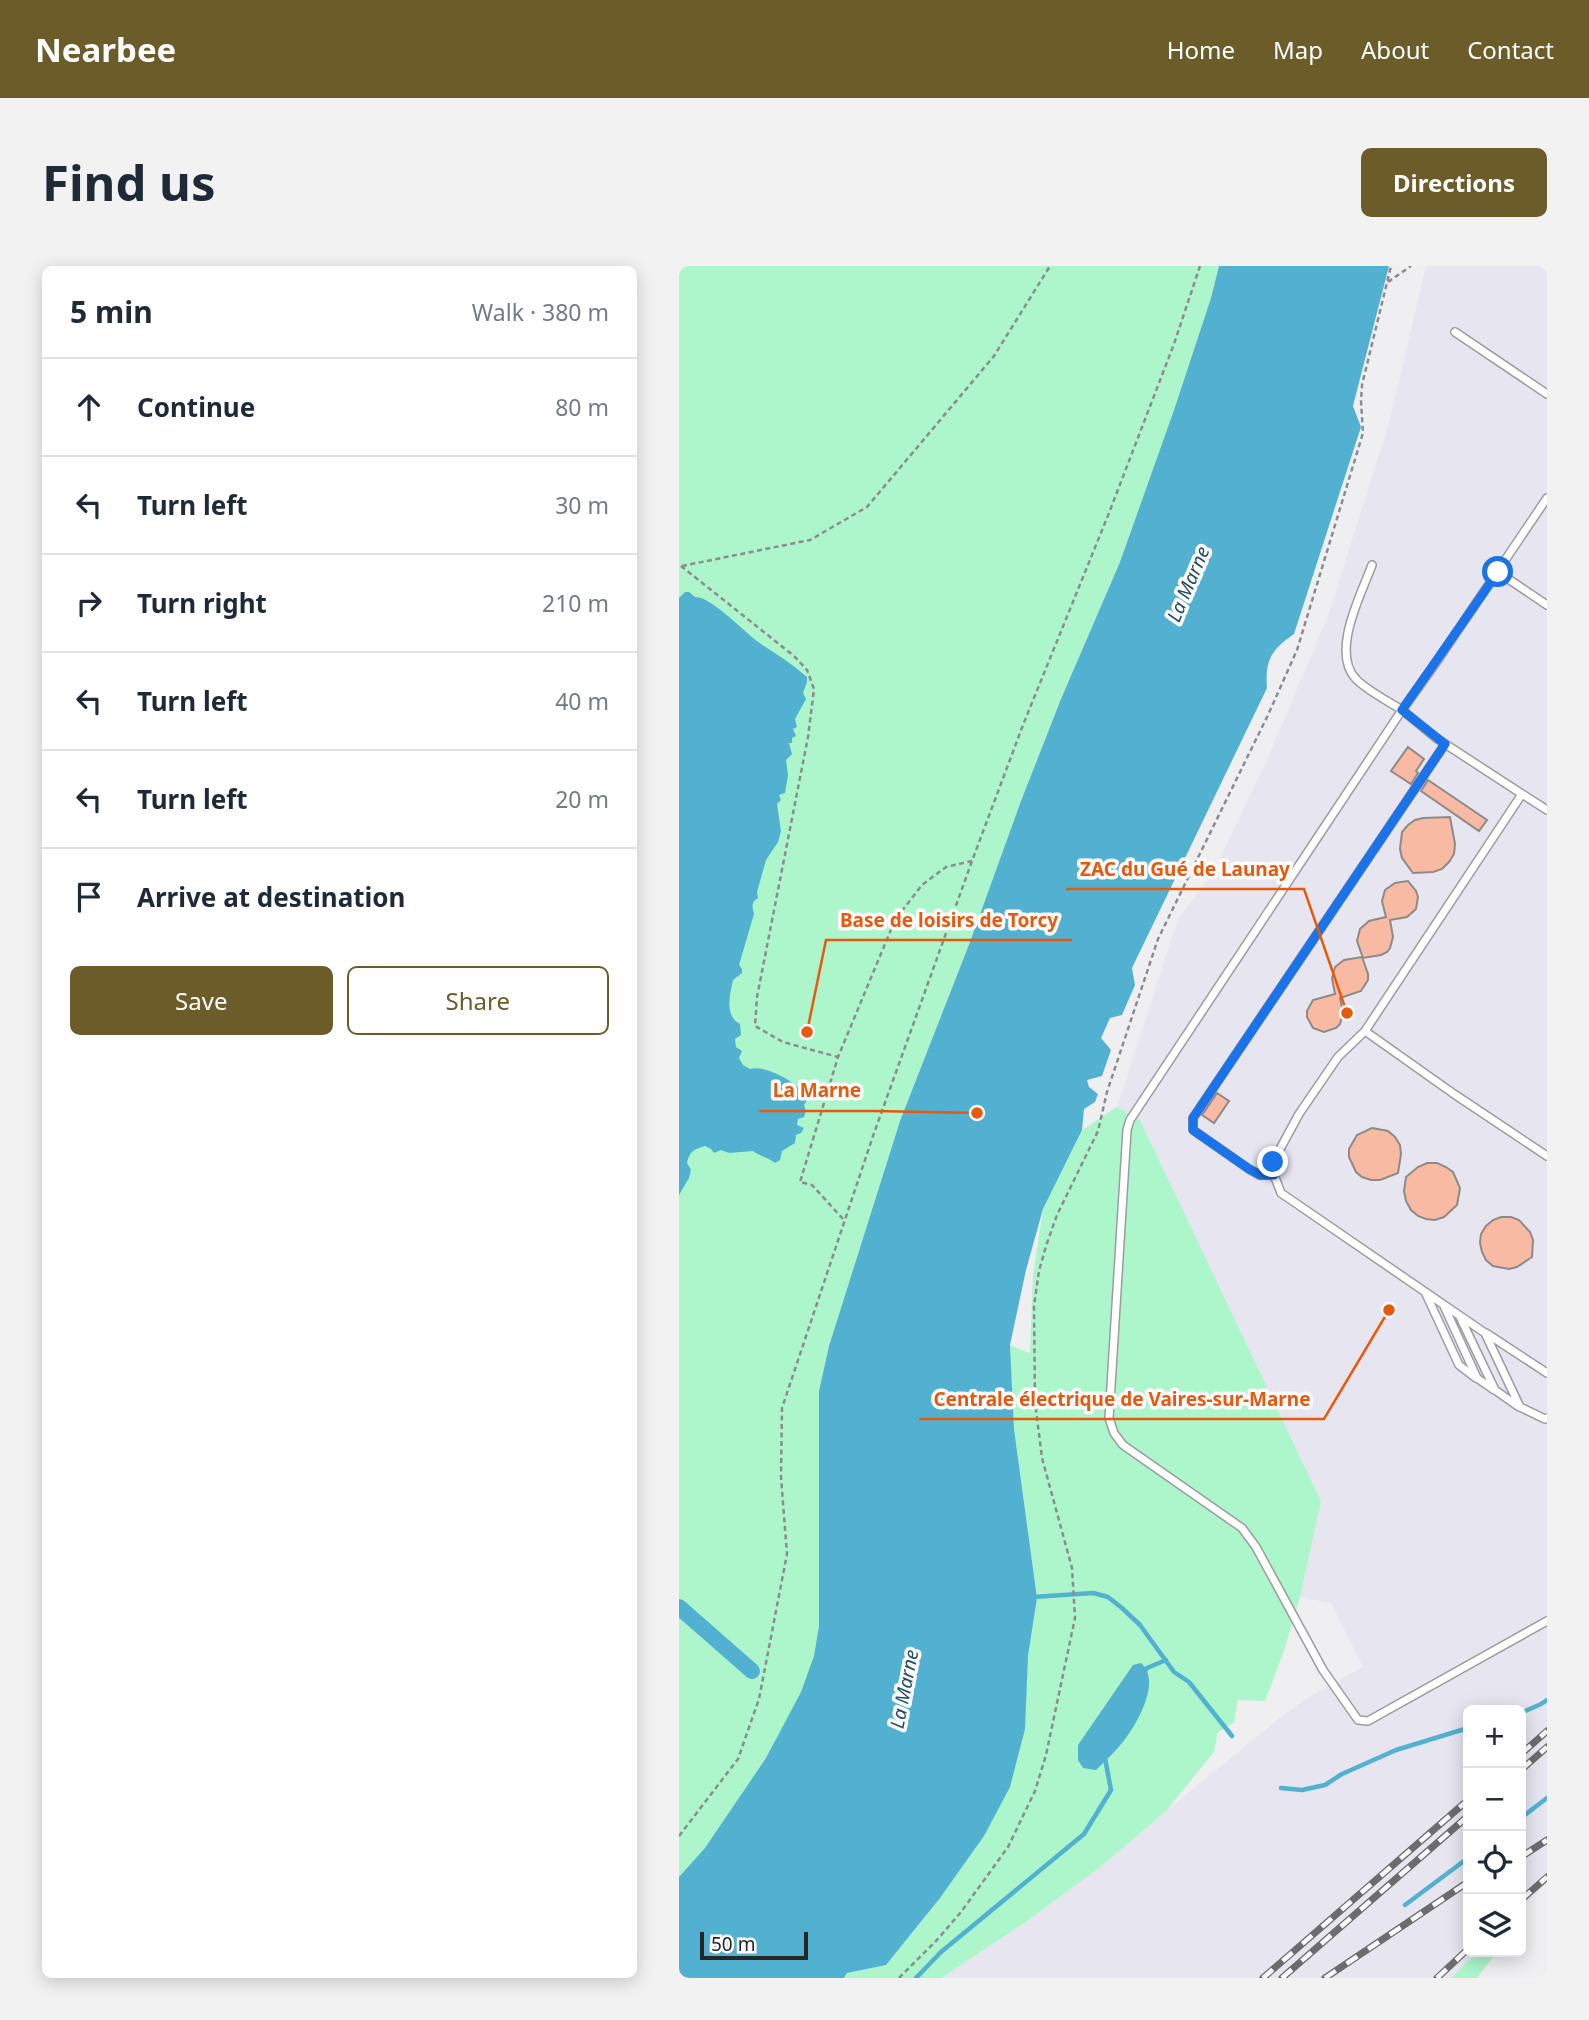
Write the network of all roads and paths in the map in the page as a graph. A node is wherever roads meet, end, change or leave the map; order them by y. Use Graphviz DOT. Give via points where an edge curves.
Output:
graph roads {
  1 [pos="1050,266"];
  2 [pos="1200,266"];
  3 [pos="1391,266"];
  4 [pos="1411,266"];
  5 [pos="1388,282"];
  6 [pos="1455,332"];
  7 [pos="1547,394"];
  8 [pos="1547,498"];
  9 [pos="1372,565"];
  10 [pos="680,566"];
  11 [pos="1498,572"];
  12 [pos="1547,605"];
  13 [pos="1402,710"];
  14 [pos="1445,744"];
  15 [pos="1522,794"];
  16 [pos="1547,810"];
  17 [pos="972,861"];
  18 [pos="1365,1031"];
  19 [pos="838,1057"];
  20 [pos="1547,1156"];
  21 [pos="1274,1175"];
  22 [pos="845,1220"];
  23 [pos="1425,1293"];
  24 [pos="1444,1306"];
  25 [pos="1460,1316"];
  26 [pos="1485,1333"];
  27 [pos="1547,1373"];
  28 [pos="1477,1378"];
  29 [pos="1495,1390"];
  30 [pos="1520,1408"];
  31 [pos="1547,1418"];
  32 [pos="1547,1621"];
  33 [pos="679,1836"];
  34 [pos="899,1978"];
  1 -- 10 [label="path" via="994,356 867,507 810,540"];
  2 -- 17 [label="path" via="1169,357"];
  3 -- 5 [label="path"];
  4 -- 5 [label="path"];
  5 -- 34 [label="path" via="1362,385 1363,433 1297,650 1159,939 1098,1131 1057,1215 1039,1271 1034,1306 1035,1402 1042,1458 1066,1546 1075,1618 1046,1755 1020,1825 989,1875 936,1941"];
  6 -- 7 [label="lane"];
  8 -- 11 [label="lane"];
  9 -- 13 [label="lane" via="1347,633 1349,668 1356,680"];
  10 -- 19 [label="path" via="794,656 807,670 814,689 755,1026 783,1042"];
  11 -- 12 [label="lane"];
  11 -- 13 [label="lane"];
  13 -- 14 [label="lane"];
  13 -- 32 [label="lane" via="1130,1120 1109,1418 1123,1445 1242,1528 1323,1670 1358,1720 1368,1720"];
  14 -- 15 [label="lane"];
  14 -- 21 [label="lane" via="1193,1118 1193,1130 1249,1169"];
  15 -- 16 [label="lane"];
  15 -- 18 [label="lane"];
  17 -- 19 [label="path" via="946,867 922,885 895,920"];
  17 -- 22 [label="path"];
  18 -- 20 [label="lane"];
  18 -- 21 [label="lane" via="1338,1058 1299,1114 1273,1162"];
  19 -- 22 [label="path" via="800,1182 812,1185"];
  21 -- 23 [label="lane" via="1281,1193"];
  22 -- 33 [label="path" via="782,1408 787,1555 759,1699 738,1759"];
  23 -- 24 [label="lane"];
  23 -- 28 [label="lane" via="1459,1365"];
  24 -- 25 [label="lane"];
  24 -- 28 [label="lane"];
  25 -- 26 [label="lane"];
  25 -- 29 [label="lane"];
  26 -- 27 [label="lane"];
  26 -- 30 [label="lane"];
  28 -- 29 [label="lane"];
  29 -- 30 [label="lane"];
  30 -- 31 [label="lane"];
}
